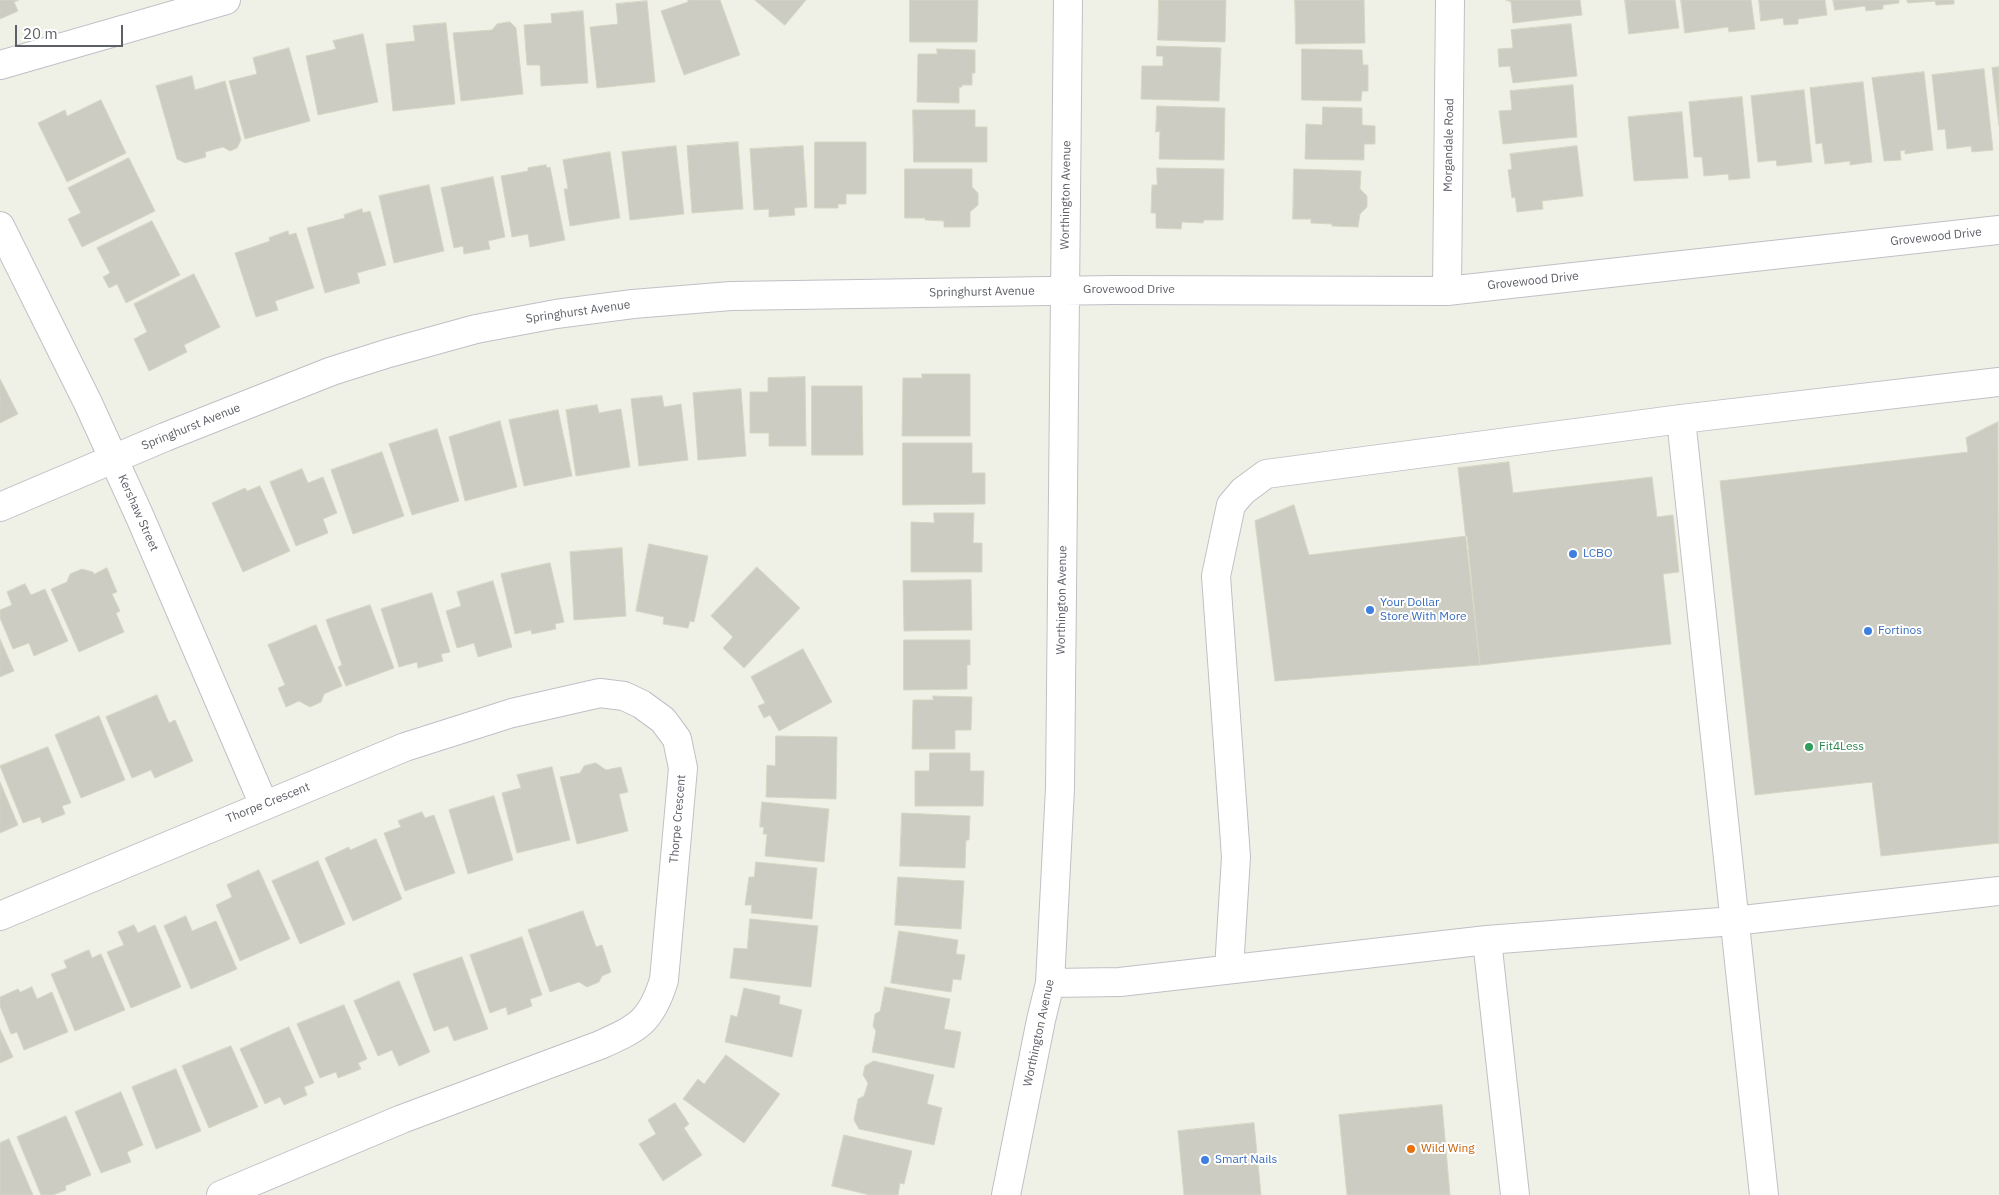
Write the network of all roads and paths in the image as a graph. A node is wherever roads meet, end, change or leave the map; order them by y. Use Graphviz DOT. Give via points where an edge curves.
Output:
graph roads {
  1 [pos="226,0"];
  2 [pos="1068,0"];
  3 [pos="1450,0"];
  4 [pos="0,65"];
  5 [pos="0,226"];
  6 [pos="1999,230"];
  7 [pos="1065,291"];
  8 [pos="1447,291"];
  9 [pos="1999,382"];
  10 [pos="1681,419"];
  11 [pos="114,459"];
  12 [pos="0,507"];
  13 [pos="264,806"];
  14 [pos="1999,891"];
  15 [pos="0,916"];
  16 [pos="1734,921"];
  17 [pos="1487,940"];
  18 [pos="1229,969"];
  19 [pos="1050,983"];
  20 [pos="222,1195"];
  21 [pos="1006,1195"];
  22 [pos="1515,1195"];
  23 [pos="1764,1195"];
  1 -- 4 [label="street"];
  2 -- 7 [label="street, Worthington Avenue"];
  3 -- 8 [label="street, Morgandale Road"];
  5 -- 11 [label="street, Kershaw Street"];
  6 -- 8 [label="street, Grovewood Drive"];
  7 -- 8 [label="street, Grovewood Drive"];
  7 -- 11 [label="street, Springhurst Avenue" via="731,296 556,314 468,332 332,370"];
  7 -- 19 [label="street, Worthington Avenue" via="1060,788"];
  9 -- 10 [label="street"];
  10 -- 16 [label="street"];
  10 -- 18 [label="street" via="1266,474 1243,491 1231,505 1216,576 1236,857"];
  11 -- 12 [label="street"];
  11 -- 13 [label="street, Kershaw Street"];
  13 -- 15 [label="street, Thorpe Crescent"];
  13 -- 20 [label="street, Thorpe Crescent" via="405,747 512,713 600,693 624,696 663,720 677,739 683,768 664,980 658,1002 645,1020 631,1032 600,1045 402,1119"];
  14 -- 16 [label="street"];
  16 -- 17 [label="street"];
  16 -- 23 [label="street"];
  17 -- 18 [label="street"];
  17 -- 22 [label="street"];
  18 -- 19 [label="street" via="1120,982"];
  19 -- 21 [label="street, Worthington Avenue"];
}
